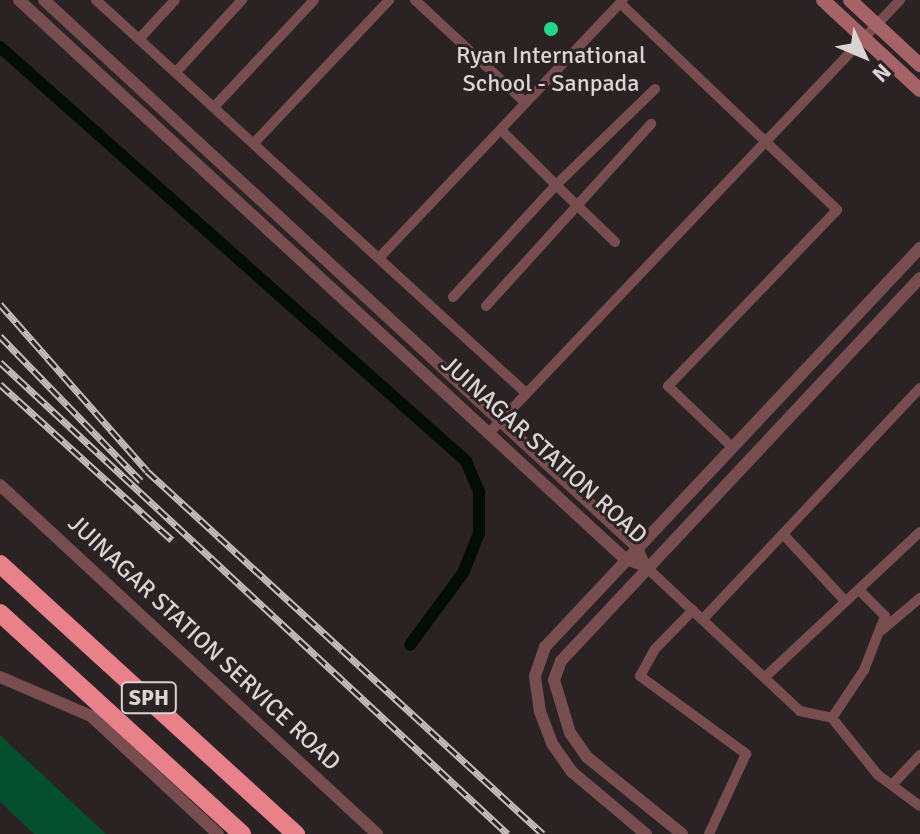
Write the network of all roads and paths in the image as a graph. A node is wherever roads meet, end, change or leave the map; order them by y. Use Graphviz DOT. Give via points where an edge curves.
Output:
graph roads {
  1 [pos="19,0"];
  2 [pos="44,0"];
  3 [pos="96,0"];
  4 [pos="175,0"];
  5 [pos="242,0"];
  6 [pos="314,0"];
  7 [pos="389,0"];
  8 [pos="415,0"];
  9 [pos="823,0"];
  10 [pos="850,0"];
  11 [pos="900,0"];
  12 [pos="622,2"];
  13 [pos="877,25"];
  14 [pos="864,38"];
  15 [pos="139,39"];
  16 [pos="920,65"];
  17 [pos="176,72"];
  18 [pos="655,89"];
  19 [pos="920,90"];
  20 [pos="526,103"];
  21 [pos="214,107"];
  22 [pos="651,124"];
  23 [pos="501,130"];
  24 [pos="765,142"];
  25 [pos="254,143"];
  26 [pos="556,185"];
  27 [pos="576,203"];
  28 [pos="615,242"];
  29 [pos="920,248"];
  30 [pos="379,258"];
  31 [pos="904,264"];
  32 [pos="920,278"];
  33 [pos="453,297"];
  34 [pos="486,306"];
  35 [pos="920,389"];
  36 [pos="526,393"];
  37 [pos="500,421"];
  38 [pos="489,433"];
  39 [pos="731,446"];
  40 [pos="0,485"];
  41 [pos="920,532"];
  42 [pos="783,534"];
  43 [pos="636,546"];
  44 [pos="624,558"];
  45 [pos="0,564"];
  46 [pos="645,566"];
  47 [pos="859,590"];
  48 [pos="920,598"];
  49 [pos="845,601"];
  50 [pos="693,610"];
  51 [pos="0,613"];
  52 [pos="703,619"];
  53 [pos="880,632"];
  54 [pos="0,677"];
  55 [pos="765,677"];
  56 [pos="96,710"];
  57 [pos="832,718"];
  58 [pos="920,755"];
  59 [pos="893,784"];
  60 [pos="920,806"];
  61 [pos="218,834"];
  62 [pos="242,834"];
  63 [pos="296,834"];
  64 [pos="377,834"];
  65 [pos="646,834"];
  66 [pos="682,834"];
  67 [pos="709,834"];
  1 -- 38 [label="street, JUINAGAR STATION ROAD"];
  2 -- 37 [label="street, JUINAGAR STATION ROAD"];
  3 -- 15 [label="street"];
  4 -- 15 [label="street"];
  5 -- 17 [label="street"];
  6 -- 21 [label="street"];
  7 -- 25 [label="street"];
  8 -- 20 [label="street"];
  9 -- 14 [label="main road"];
  10 -- 13 [label="main road"];
  11 -- 13 [label="street"];
  12 -- 20 [label="street"];
  12 -- 24 [label="street"];
  13 -- 14 [label="street"];
  13 -- 16 [label="main road"];
  14 -- 19 [label="main road"];
  14 -- 24 [label="street"];
  15 -- 17 [label="street"];
  17 -- 21 [label="street"];
  18 -- 26 [label="street"];
  20 -- 23 [label="street"];
  21 -- 25 [label="street"];
  22 -- 27 [label="street"];
  23 -- 26 [label="street"];
  23 -- 30 [label="street"];
  24 -- 36 [label="street"];
  24 -- 39 [label="street" via="837,210 668,386"];
  25 -- 30 [label="street"];
  26 -- 27 [label="street"];
  26 -- 33 [label="street"];
  27 -- 28 [label="street"];
  27 -- 34 [label="street"];
  29 -- 31 [label="street"];
  30 -- 36 [label="street"];
  31 -- 32 [label="street"];
  31 -- 39 [label="street"];
  32 -- 46 [label="street"];
  35 -- 42 [label="street"];
  36 -- 37 [label="street"];
  37 -- 38 [label="street"];
  37 -- 43 [label="street, JUINAGAR STATION ROAD"];
  38 -- 44 [label="street, JUINAGAR STATION ROAD"];
  39 -- 43 [label="street"];
  40 -- 64 [label="street, JUINAGAR STATION SERVICE ROAD"];
  41 -- 47 [label="street"];
  42 -- 49 [label="street"];
  42 -- 52 [label="street"];
  43 -- 44 [label="street"];
  43 -- 46 [label="street, JUINAGAR STATION ROAD"];
  44 -- 46 [label="street, JUINAGAR STATION ROAD"];
  44 -- 65 [label="street" via="545,647 535,676 540,712 572,772"];
  45 -- 63 [label="highway, SPH"];
  46 -- 50 [label="street"];
  46 -- 66 [label="street" via="561,661 554,680 570,733 587,757"];
  47 -- 49 [label="street"];
  47 -- 53 [label="street" via="885,616"];
  48 -- 53 [label="street"];
  49 -- 55 [label="street"];
  50 -- 52 [label="street"];
  50 -- 67 [label="street" via="655,649 640,676 746,754"];
  51 -- 56 [label="highway, SPH"];
  52 -- 55 [label="street"];
  53 -- 57 [label="street" via="864,670"];
  54 -- 56 [label="street"];
  55 -- 57 [label="street" via="800,711"];
  56 -- 61 [label="street"];
  56 -- 62 [label="highway, SPH"];
  57 -- 59 [label="street" via="878,775"];
  58 -- 59 [label="street"];
  59 -- 60 [label="street"];
}
